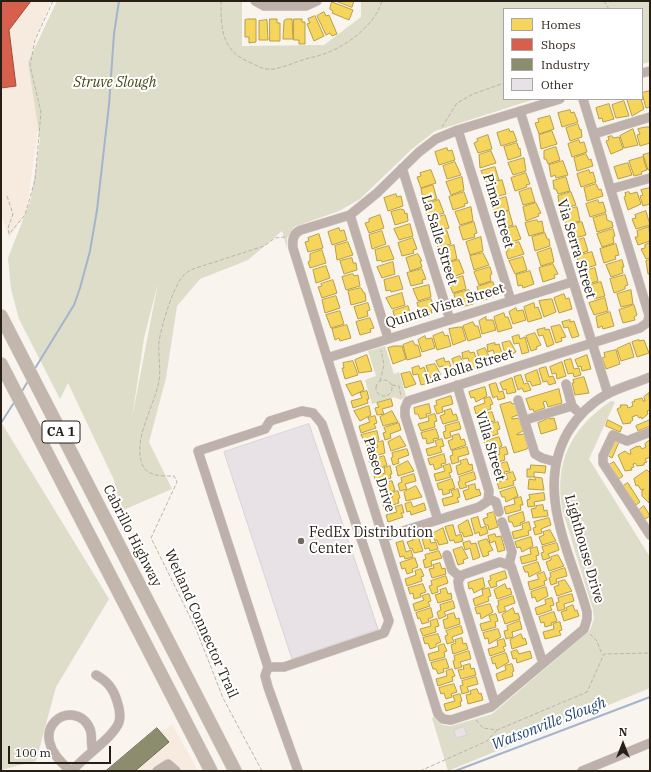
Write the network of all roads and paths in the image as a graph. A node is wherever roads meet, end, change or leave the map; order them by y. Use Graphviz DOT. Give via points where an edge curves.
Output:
graph roads {
  1 [pos="53,1"];
  2 [pos="221,1"];
  3 [pos="255,1"];
  4 [pos="316,1"];
  5 [pos="382,1"];
  6 [pos="557,100"];
  7 [pos="583,100"];
  8 [pos="520,111"];
  9 [pos="650,117"];
  10 [pos="458,130"];
  11 [pos="594,134"];
  12 [pos="402,168"];
  13 [pos="650,178"];
  14 [pos="611,190"];
  15 [pos="7,196"];
  16 [pos="350,215"];
  17 [pos="293,238"];
  18 [pos="572,282"];
  19 [pos="511,301"];
  20 [pos="1,316"];
  21 [pos="450,320"];
  22 [pos="388,338"];
  23 [pos="591,344"];
  24 [pos="380,348"];
  25 [pos="328,358"];
  26 [pos="1,364"];
  27 [pos="650,377"];
  28 [pos="380,382"];
  29 [pos="566,384"];
  30 [pos="391,385"];
  31 [pos="456,385"];
  32 [pos="608,394"];
  33 [pos="402,399"];
  34 [pos="518,400"];
  35 [pos="572,406"];
  36 [pos="581,415"];
  37 [pos="525,420"];
  38 [pos="650,432"];
  39 [pos="556,462"];
  40 [pos="489,499"];
  41 [pos="499,512"];
  42 [pos="438,520"];
  43 [pos="502,522"];
  44 [pos="650,535"];
  45 [pos="384,537"];
  46 [pos="447,555"];
  47 [pos="509,564"];
  48 [pos="460,577"];
  49 [pos="584,628"];
  50 [pos="650,654"];
  51 [pos="602,655"];
  52 [pos="543,663"];
  53 [pos="268,667"];
  54 [pos="96,675"];
  55 [pos="495,704"];
  56 [pos="475,720"];
  57 [pos="497,730"];
  58 [pos="650,743"];
  59 [pos="93,750"];
  60 [pos="72,771"];
  61 [pos="157,771"];
  62 [pos="176,771"];
  63 [pos="211,771"];
  64 [pos="235,771"];
  65 [pos="262,771"];
  66 [pos="298,771"];
  67 [pos="420,771"];
  68 [pos="582,771"];
  1 -- 15 [label="path" via="35,40 30,66 41,112 35,180 25,216 9,234 8,228 13,214"];
  2 -- 5 [label="path" via="222,29 231,50 239,58 258,68 266,69 290,65 343,45 372,20"];
  3 -- 4 [label="street" via="264,6 306,6"];
  6 -- 8 [label="street"];
  7 -- 11 [label="street"];
  8 -- 10 [label="street"];
  8 -- 18 [label="street, Via Serra Street"];
  9 -- 11 [label="street"];
  10 -- 12 [label="street" via="432,142"];
  10 -- 19 [label="street, Pima Street"];
  11 -- 14 [label="street"];
  12 -- 16 [label="street"];
  12 -- 21 [label="street, La Salle Street"];
  13 -- 14 [label="street"];
  14 -- 23 [label="street, La Jolla Street" via="649,315 644,326"];
  16 -- 17 [label="street" via="296,232"];
  16 -- 22 [label="street"];
  17 -- 25 [label="street, Paseo Drive" via="293,248"];
  17 -- 65 [label="path, Wetland Connector Trail" via="275,238 264,246 193,269 183,275 159,341 159,381 140,453 142,465 148,472 157,476 174,476 177,482 151,538 196,629 223,698"];
  18 -- 19 [label="street, Quinta Vista Street"];
  18 -- 23 [label="street, Via Serra Street"];
  19 -- 21 [label="street, Quinta Vista Street"];
  20 -- 64 [label="highway, Cabrillo Highway / CA 1"];
  21 -- 22 [label="street, Quinta Vista Street"];
  22 -- 25 [label="street, Quinta Vista Street"];
  23 -- 31 [label="street, La Jolla Street"];
  23 -- 32 [label="street, Via Serra Street"];
  24 -- 28 [label="path" via="384,365"];
  25 -- 45 [label="street, Paseo Drive"];
  26 -- 63 [label="highway, CA 1"];
  27 -- 32 [label="street, Lighthouse Drive"];
  28 -- 30 [label="path" via="386,381"];
  28 -- 30 [label="path" via="377,392 384,396 391,393"];
  29 -- 35 [label="street"];
  30 -- 33 [label="path" via="399,386 399,395"];
  31 -- 40 [label="street, Villa Street" via="489,491"];
  31 -- 42 [label="street, La Jolla Street" via="412,398 404,408"];
  32 -- 36 [label="street, Lighthouse Drive"];
  34 -- 37 [label="street"];
  35 -- 36 [label="street"];
  35 -- 37 [label="street"];
  36 -- 39 [label="street, Lighthouse Drive" via="566,437"];
  37 -- 39 [label="street" via="535,454"];
  38 -- 44 [label="street" via="627,441 613,435 603,456 603,463"];
  39 -- 49 [label="street, Lighthouse Drive" via="553,484 555,508 587,612"];
  40 -- 41 [label="street" via="496,502"];
  40 -- 42 [label="street, Villa Street" via="486,504 479,507"];
  42 -- 45 [label="street, Villa Street"];
  43 -- 47 [label="street" via="512,552"];
  45 -- 55 [label="street, Paseo Drive" via="438,714 443,719 451,720 471,715"];
  46 -- 48 [label="street" via="452,570"];
  47 -- 48 [label="street" via="497,562 467,572"];
  47 -- 52 [label="street" via="513,569"];
  48 -- 55 [label="street" via="458,588"];
  49 -- 51 [label="path" via="597,641"];
  49 -- 52 [label="street"];
  50 -- 51 [label="path"];
  51 -- 57 [label="path" via="587,692"];
  52 -- 55 [label="street"];
  53 -- 53 [label="street" via="198,451 265,429 270,421 302,411 313,413 322,424 389,621 384,633 284,667"];
  53 -- 66 [label="street" via="268,687"];
  54 -- 59 [label="street" via="112,688 120,715 119,723 113,731"];
  56 -- 57 [label="path" via="483,728"];
  57 -- 67 [label="path" via="487,741"];
  58 -- 68 [label="street"];
  59 -- 60 [label="street"];
  59 -- 60 [label="street" via="90,729 82,720 75,716 64,716 54,721 48,733 51,746 58,759"];
  61 -- 62 [label="street" via="168,764"];
}
